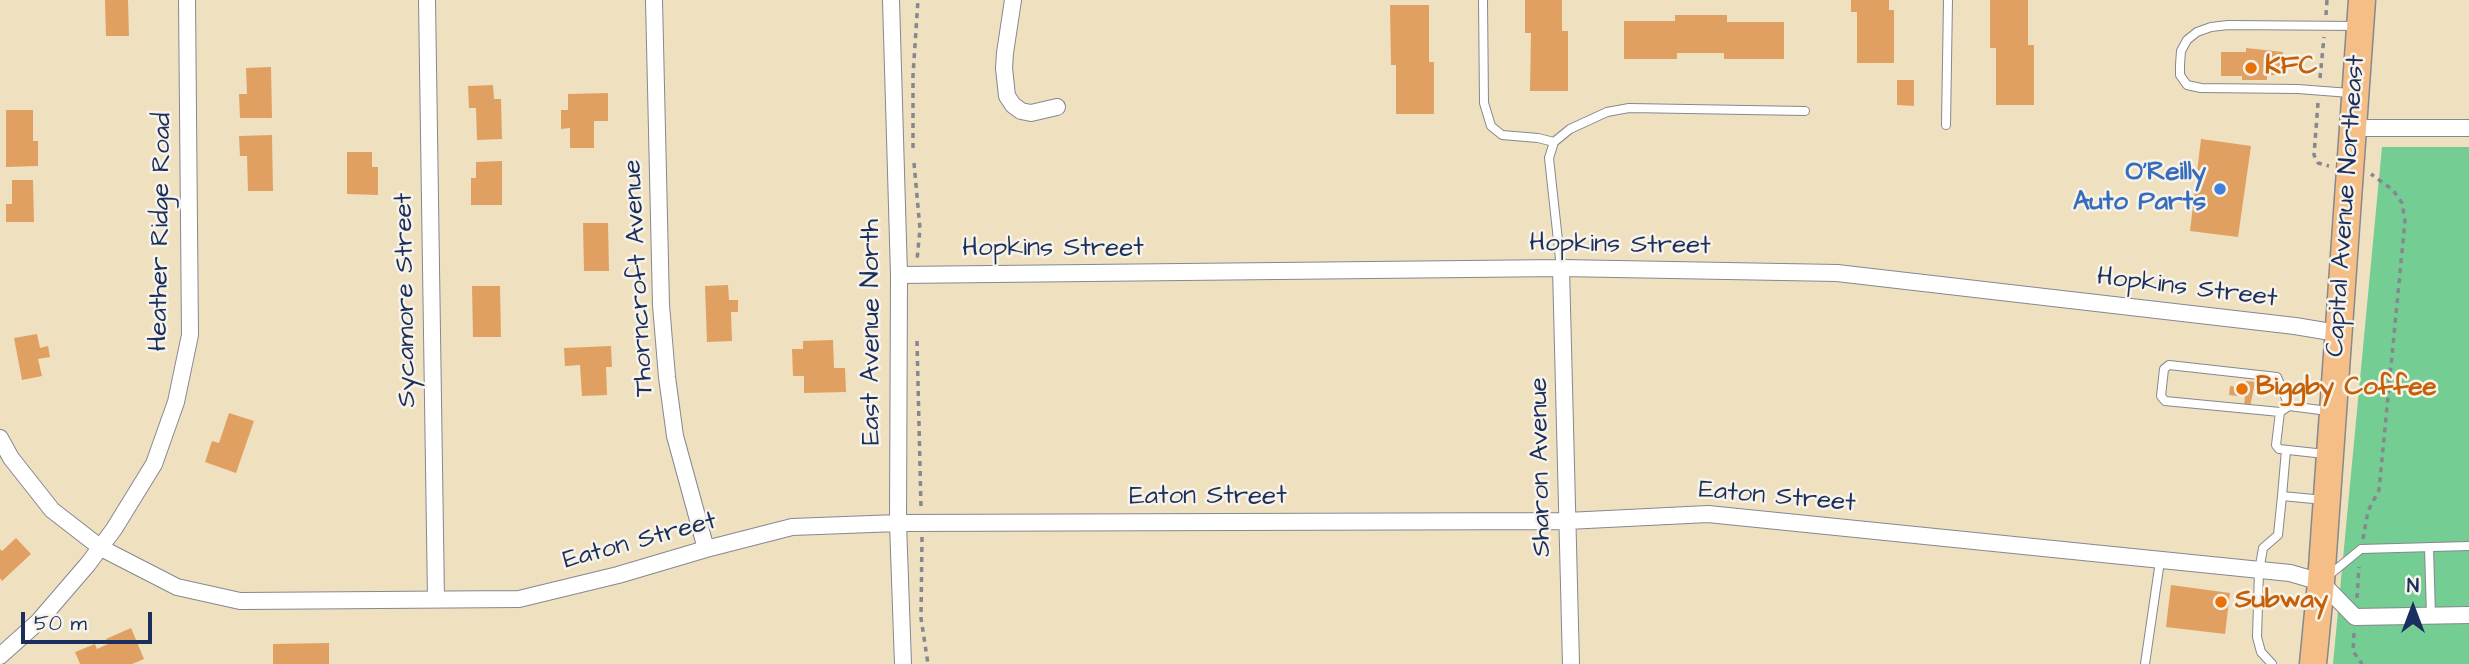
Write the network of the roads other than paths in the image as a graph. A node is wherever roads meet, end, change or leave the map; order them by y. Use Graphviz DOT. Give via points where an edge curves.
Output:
graph roads {
  1 [pos="187,0"];
  2 [pos="427,0"];
  3 [pos="654,0"];
  4 [pos="891,0"];
  5 [pos="1013,0"];
  6 [pos="1483,0"];
  7 [pos="1948,0"];
  8 [pos="2361,13"];
  9 [pos="2357,94"];
  10 [pos="1057,107"];
  11 [pos="1805,111"];
  12 [pos="1946,125"];
  13 [pos="2352,128"];
  14 [pos="2469,128"];
  15 [pos="1553,142"];
  16 [pos="1561,268"];
  17 [pos="899,275"];
  18 [pos="2337,333"];
  19 [pos="2289,406"];
  20 [pos="2332,411"];
  21 [pos="2280,412"];
  22 [pos="0,438"];
  23 [pos="2286,450"];
  24 [pos="2330,454"];
  25 [pos="2282,496"];
  26 [pos="2327,500"];
  27 [pos="1567,521"];
  28 [pos="898,523"];
  29 [pos="2469,545"];
  30 [pos="2428,547"];
  31 [pos="101,548"];
  32 [pos="706,549"];
  33 [pos="2160,561"];
  34 [pos="2259,571"];
  35 [pos="2321,582"];
  36 [pos="436,599"];
  37 [pos="2469,615"];
  38 [pos="2431,616"];
  39 [pos="0,656"];
  40 [pos="903,664"];
  41 [pos="1571,664"];
  42 [pos="2145,664"];
  43 [pos="2272,664"];
  44 [pos="2313,664"];
  1 -- 31 [label="street, Heather Ridge Road" via="190,335 176,402 154,464"];
  2 -- 36 [label="street, Sycamore Street"];
  3 -- 32 [label="street, Thorncroft Avenue" via="661,305 667,377 675,436"];
  4 -- 17 [label="street, East Avenue North"];
  5 -- 10 [label="street" via="1004,68 1007,96 1021,111"];
  6 -- 15 [label="lane" via="1484,103 1491,126 1502,135"];
  7 -- 12 [label="lane"];
  8 -- 9 [label="main road, Capital Avenue Northeast"];
  8 -- 9 [label="lane" via="2211,27 2187,40 2180,65 2187,85 2201,88"];
  9 -- 13 [label="main road, Capital Avenue Northeast"];
  11 -- 15 [label="lane" via="1629,108 1607,111"];
  13 -- 14 [label="street"];
  13 -- 18 [label="main road, Capital Avenue Northeast"];
  15 -- 16 [label="lane" via="1549,158"];
  16 -- 17 [label="street, Hopkins Street"];
  16 -- 18 [label="street, Hopkins Street" via="1837,273"];
  16 -- 27 [label="street, Sharon Avenue"];
  17 -- 28 [label="street, East Avenue North"];
  18 -- 20 [label="main road, Capital Avenue Northeast"];
  19 -- 20 [label="lane"];
  19 -- 21 [label="lane"];
  19 -- 21 [label="lane" via="2277,377 2169,365 2164,369 2161,396 2165,401"];
  20 -- 24 [label="main road, Capital Avenue Northeast"];
  21 -- 23 [label="lane" via="2276,445"];
  22 -- 31 [label="street, Eaton Street" via="10,458 52,510"];
  23 -- 24 [label="lane"];
  23 -- 25 [label="lane"];
  24 -- 26 [label="main road, Capital Avenue Northeast"];
  25 -- 26 [label="lane"];
  25 -- 34 [label="lane" via="2278,535 2261,552"];
  26 -- 35 [label="main road, Capital Avenue Northeast"];
  27 -- 28 [label="street, Eaton Street"];
  27 -- 33 [label="street, Eaton Street" via="1708,514"];
  27 -- 41 [label="street, Sharon Avenue"];
  28 -- 32 [label="street, Eaton Street" via="792,527"];
  28 -- 40 [label="street, East Avenue North"];
  29 -- 30 [label="lane"];
  30 -- 35 [label="lane" via="2361,549"];
  30 -- 38 [label="lane"];
  31 -- 36 [label="street, Eaton Street" via="177,587 240,601"];
  31 -- 39 [label="street, Heather Ridge Road" via="38,622"];
  32 -- 36 [label="street, Eaton Street" via="519,599"];
  33 -- 34 [label="street, Eaton Street"];
  33 -- 42 [label="lane"];
  34 -- 35 [label="street, Eaton Street"];
  34 -- 43 [label="lane" via="2257,637 2261,652"];
  35 -- 38 [label="street, Eaton Street" via="2356,617"];
  35 -- 44 [label="main road, Capital Avenue Northeast"];
  37 -- 38 [label="street"];
}
